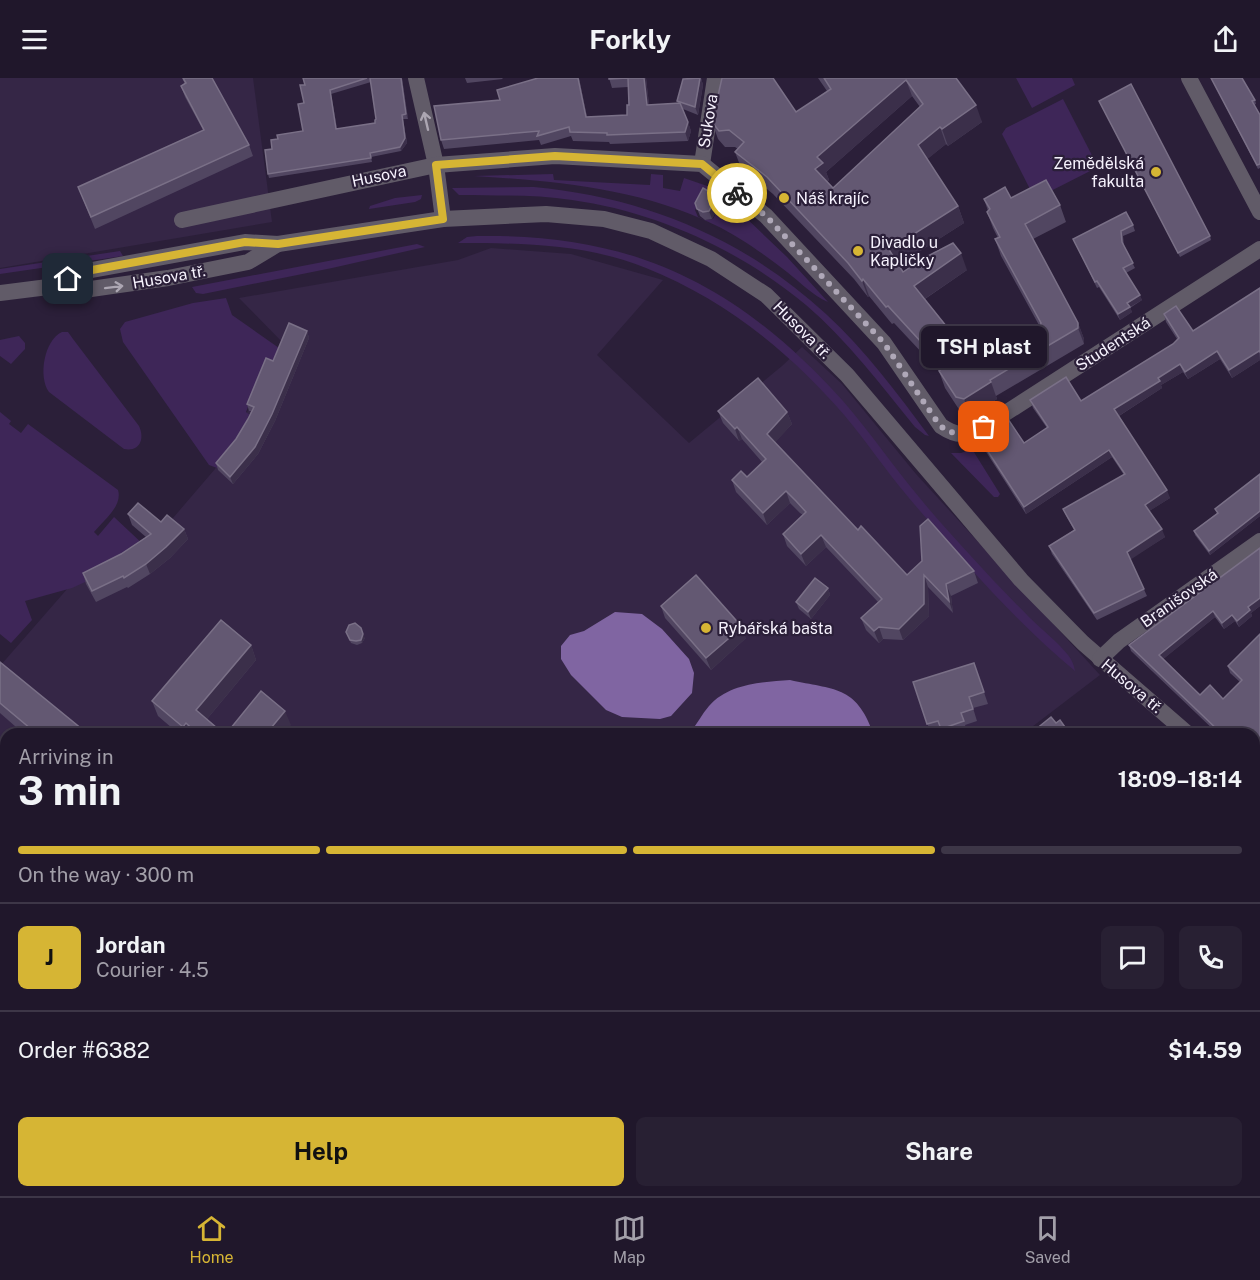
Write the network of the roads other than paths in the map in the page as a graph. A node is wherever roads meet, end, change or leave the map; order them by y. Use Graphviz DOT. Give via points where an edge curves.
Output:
graph roads {
  1 [pos="416,78"];
  2 [pos="715,78"];
  3 [pos="1189,78"];
  4 [pos="702,164"];
  5 [pos="436,165"];
  6 [pos="1260,212"];
  7 [pos="443,219"];
  8 [pos="182,220"];
  9 [pos="1260,249"];
  10 [pos="0,293"];
  11 [pos="1260,541"];
  12 [pos="1100,659"];
  13 [pos="1181,728"];
  5 -- 1 [label="street, one-way"];
  2 -- 4 [label="street, Sukova"];
  3 -- 6 [label="street"];
  4 -- 5 [label="street, Husova" via="555,156"];
  4 -- 9 [label="street, Studentská" via="766,216 884,343 940,426 964,435 984,427"];
  5 -- 7 [label="street"];
  5 -- 8 [label="street, Husova"];
  7 -- 10 [label="street, Husova tř." via="278,244 245,242 81,272 56,286"];
  7 -- 12 [label="street, Husova tř." via="546,214 604,219 651,231 711,259 766,295 847,375 1021,580"];
  11 -- 12 [label="street, Branišovská" via="1119,641"];
  12 -- 13 [label="street, Husova tř."];
}
